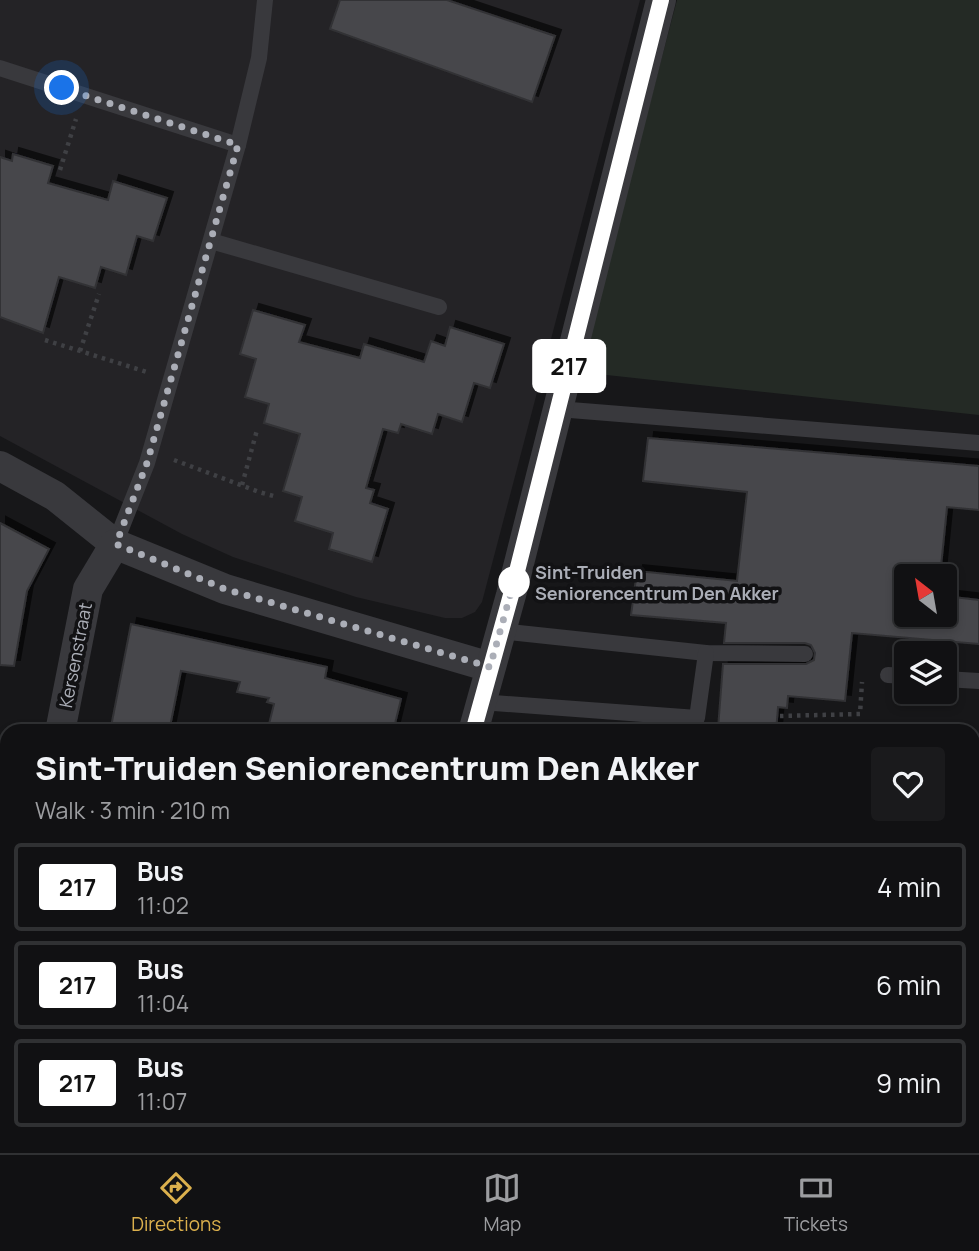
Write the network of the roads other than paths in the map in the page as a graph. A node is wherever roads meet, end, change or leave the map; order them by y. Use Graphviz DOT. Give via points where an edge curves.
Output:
graph roads {
  1 [pos="265,0"];
  2 [pos="661,0"];
  3 [pos="0,68"];
  4 [pos="238,145"];
  5 [pos="211,241"];
  6 [pos="439,307"];
  7 [pos="558,409"];
  8 [pos="979,443"];
  9 [pos="0,466"];
  10 [pos="116,544"];
  11 [pos="500,631"];
  12 [pos="706,653"];
  13 [pos="805,654"];
  14 [pos="490,667"];
  15 [pos="888,675"];
  16 [pos="894,675"];
  17 [pos="957,680"];
  18 [pos="979,681"];
  19 [pos="481,702"];
  20 [pos="62,724"];
  21 [pos="475,724"];
  1 -- 4 [label="lane" via="259,58"];
  2 -- 7 [label="street"];
  3 -- 4 [label="lane"];
  4 -- 5 [label="lane"];
  5 -- 6 [label="lane"];
  5 -- 10 [label="lane" via="150,451"];
  7 -- 8 [label="lane"];
  7 -- 11 [label="street"];
  9 -- 10 [label="street" via="55,496"];
  10 -- 14 [label="street" via="225,589"];
  10 -- 20 [label="street, Kersenstraat" via="88,589"];
  11 -- 12 [label="lane"];
  11 -- 14 [label="street"];
  12 -- 13 [label="lane"];
  12 -- 19 [label="lane" via="697,718"];
  14 -- 19 [label="street"];
  15 -- 16 [label="lane"];
  17 -- 18 [label="lane"];
  19 -- 21 [label="street"];
}
